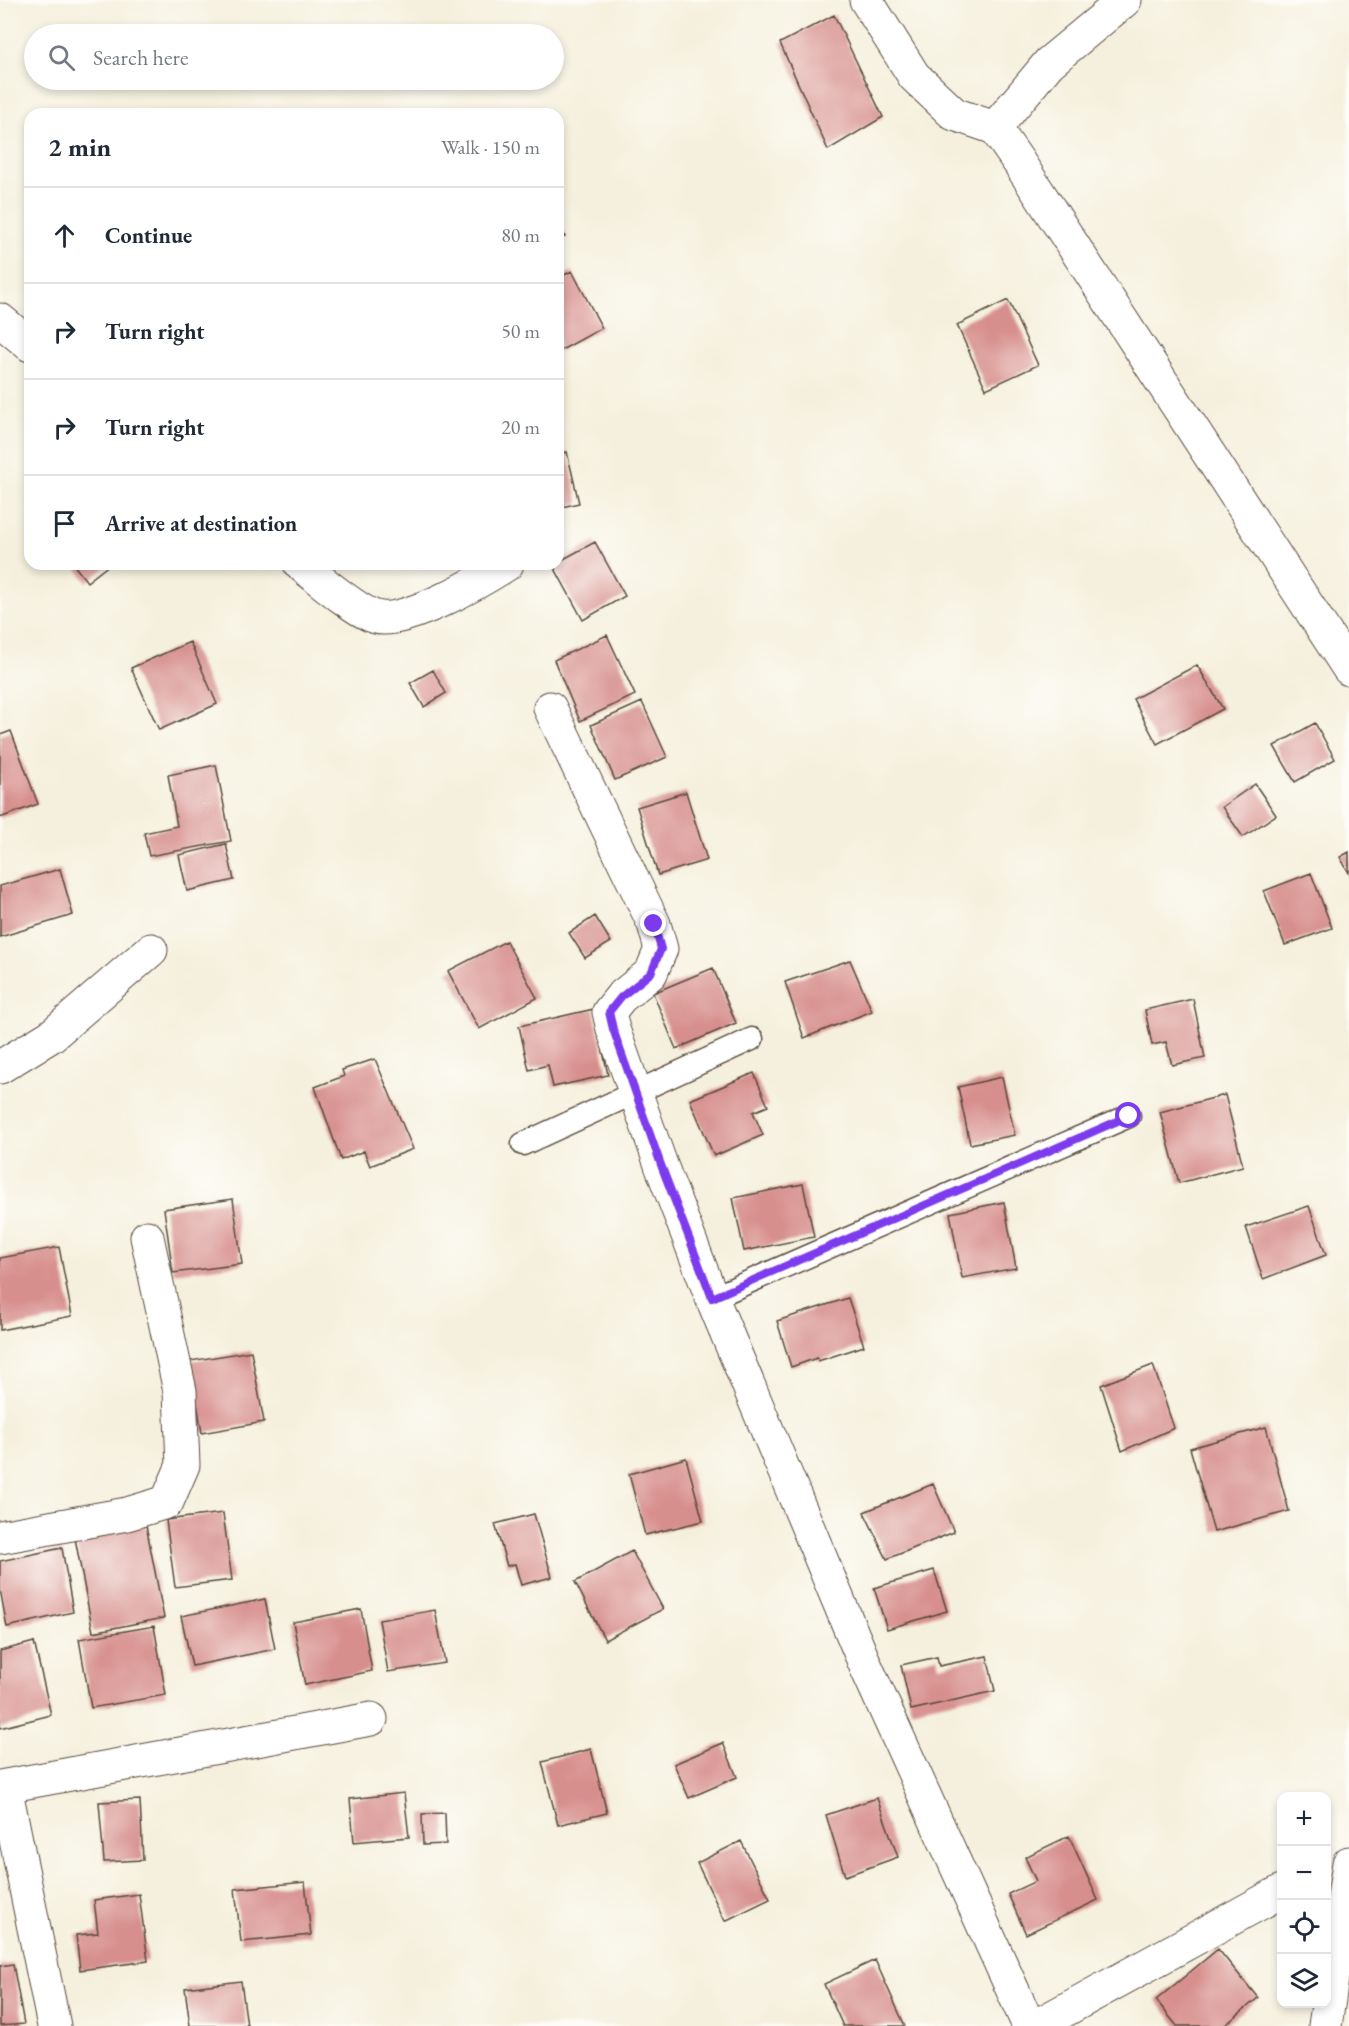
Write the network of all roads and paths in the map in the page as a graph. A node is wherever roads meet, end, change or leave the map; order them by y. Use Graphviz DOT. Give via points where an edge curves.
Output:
graph roads {
  1 [pos="866,0"];
  2 [pos="1125,0"];
  3 [pos="994,128"];
  4 [pos="0,320"];
  5 [pos="24,340"];
  6 [pos="308,570"];
  7 [pos="497,570"];
  8 [pos="1349,669"];
  9 [pos="550,708"];
  10 [pos="151,950"];
  11 [pos="752,1039"];
  12 [pos="0,1067"];
  13 [pos="635,1092"];
  14 [pos="1129,1116"];
  15 [pos="524,1144"];
  16 [pos="147,1237"];
  17 [pos="712,1298"];
  18 [pos="0,1537"];
  19 [pos="371,1719"];
  20 [pos="2,1786"];
  21 [pos="1349,1853"];
  22 [pos="1331,1862"];
  23 [pos="1349,1863"];
  24 [pos="1277,1893"];
  25 [pos="54,2026"];
  26 [pos="1029,2026"];
  27 [pos="1036,2026"];
  28 [pos="1325,2026"];
  1 -- 3 [label="street" via="914,76 954,114"];
  2 -- 3 [label="street" via="1049,63"];
  3 -- 8 [label="street"];
  4 -- 5 [label="street"];
  6 -- 7 [label="street" via="376,618 411,612 465,590"];
  9 -- 13 [label="street" via="654,924 661,949 651,973 609,1012"];
  10 -- 12 [label="street" via="51,1036"];
  11 -- 13 [label="lane"];
  13 -- 15 [label="lane"];
  13 -- 17 [label="street"];
  14 -- 17 [label="lane"];
  16 -- 18 [label="street" via="180,1391 183,1465 167,1502 128,1514"];
  17 -- 26 [label="street" via="867,1669"];
  19 -- 20 [label="street"];
  20 -- 25 [label="street"];
  21 -- 22 [label="street"];
  23 -- 28 [label="street"];
  24 -- 27 [label="street"];
}
